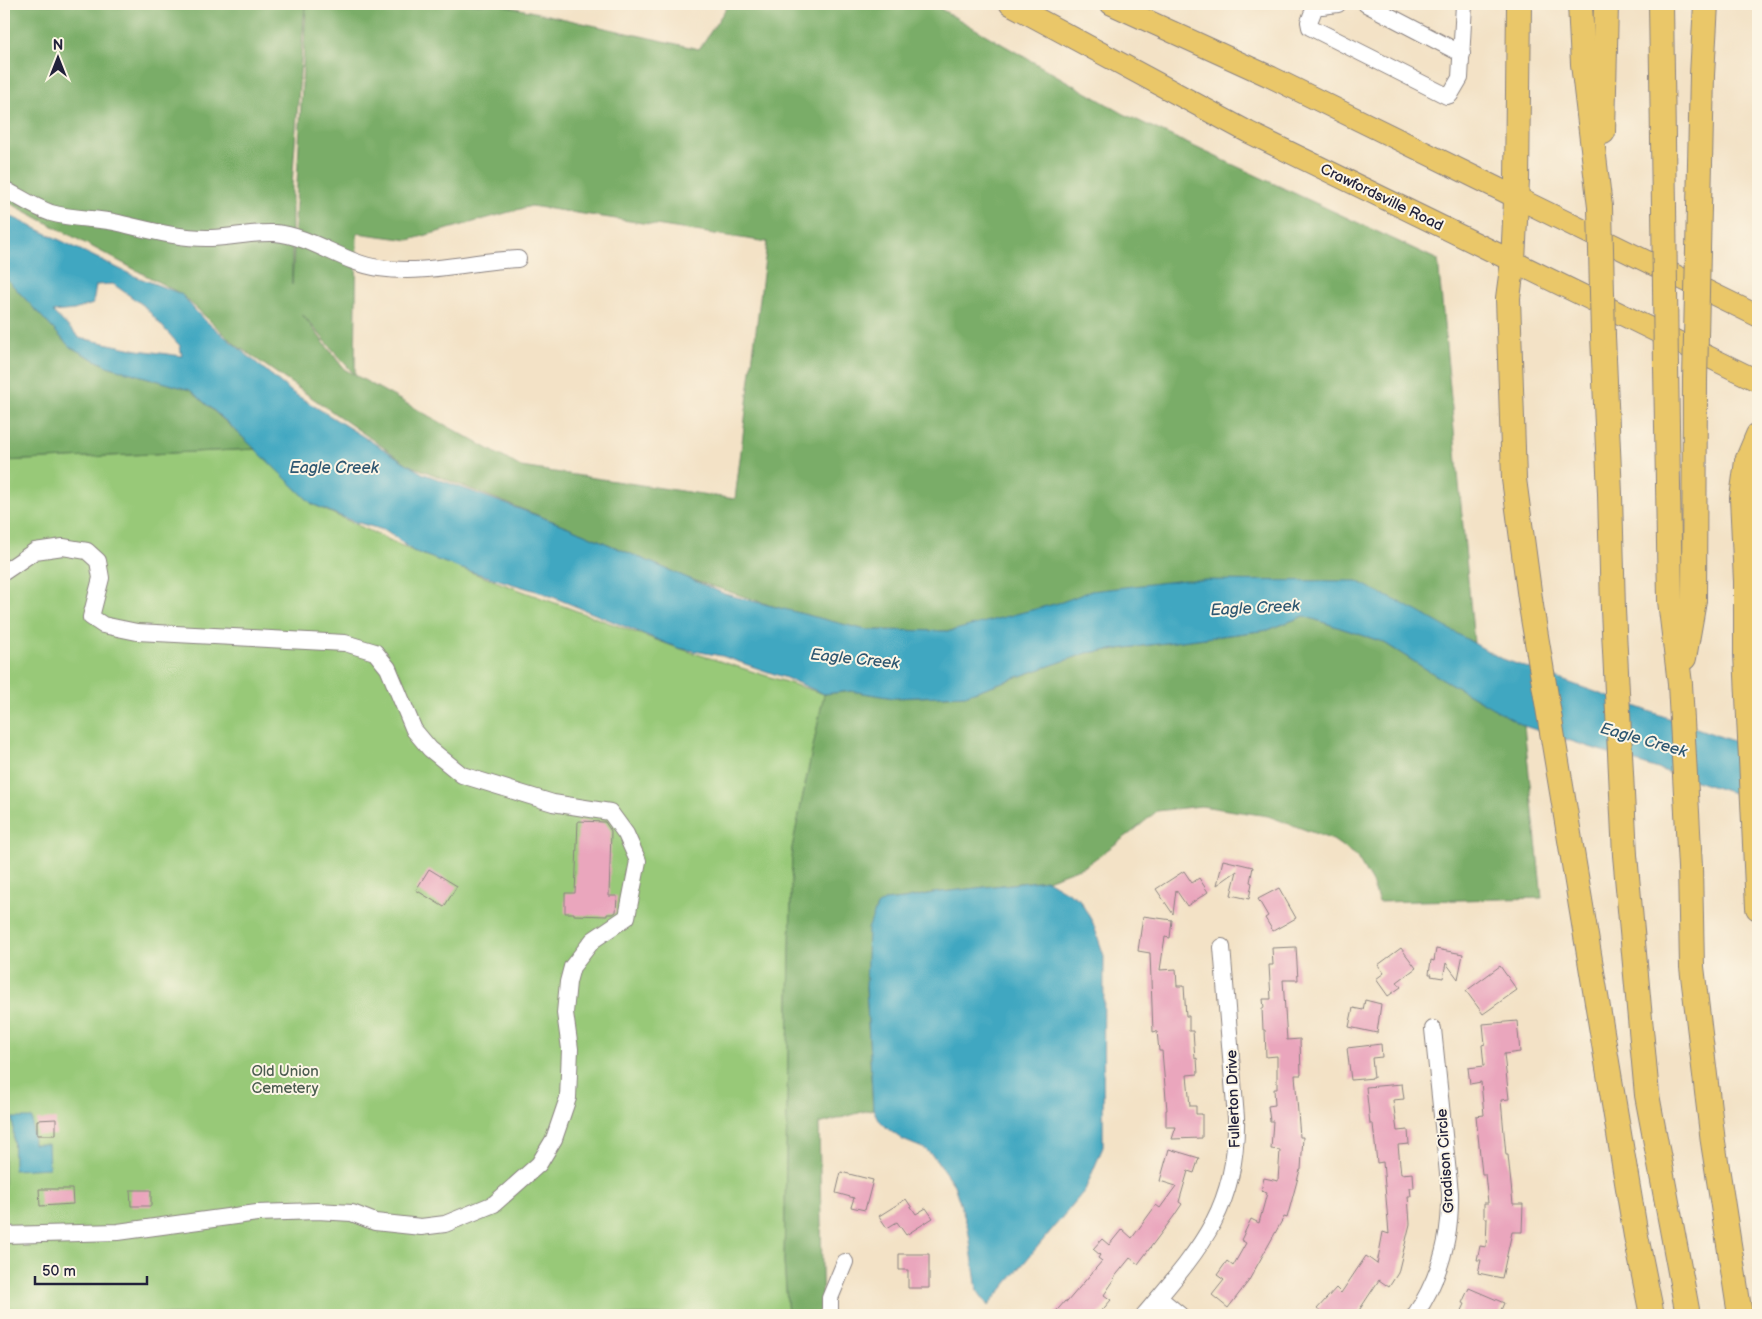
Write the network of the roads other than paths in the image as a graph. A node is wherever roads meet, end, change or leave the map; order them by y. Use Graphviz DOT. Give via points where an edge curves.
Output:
graph roads {
  1 [pos="1010,4"];
  2 [pos="1111,4"];
  3 [pos="1315,4"];
  4 [pos="1338,4"];
  5 [pos="1366,4"];
  6 [pos="1464,4"];
  7 [pos="1519,4"];
  8 [pos="1580,4"];
  9 [pos="1606,4"];
  10 [pos="1661,4"];
  11 [pos="1706,4"];
  12 [pos="1462,54"];
  13 [pos="4,188"];
  14 [pos="1516,197"];
  15 [pos="1600,206"];
  16 [pos="518,259"];
  17 [pos="1513,261"];
  18 [pos="1758,316"];
  19 [pos="1758,380"];
  20 [pos="1758,436"];
  21 [pos="4,572"];
  22 [pos="1680,684"];
  23 [pos="1758,908"];
  24 [pos="1222,947"];
  25 [pos="1433,1030"];
  26 [pos="4,1235"];
  27 [pos="845,1262"];
  28 [pos="1159,1298"];
  29 [pos="830,1315"];
  30 [pos="1144,1315"];
  31 [pos="1180,1315"];
  32 [pos="1415,1315"];
  33 [pos="1652,1315"];
  34 [pos="1688,1315"];
  35 [pos="1740,1315"];
  1 -- 17 [label="main road, Crawfordsville Road" via="1248,132"];
  2 -- 14 [label="main road" via="1271,77"];
  3 -- 4 [label="street"];
  3 -- 12 [label="street" via="1310,27 1446,96 1459,82"];
  5 -- 12 [label="street"];
  6 -- 12 [label="street"];
  7 -- 14 [label="highway"];
  8 -- 15 [label="highway" via="1583,64"];
  9 -- 15 [label="highway"];
  10 -- 22 [label="highway, bridge" via="1670,600"];
  11 -- 22 [label="highway, bridge" via="1695,380 1694,600"];
  13 -- 16 [label="street" via="51,213 116,222 185,237 276,233 377,268 416,271"];
  14 -- 17 [label="highway"];
  14 -- 18 [label="main road"];
  15 -- 34 [label="highway, bridge" via="1613,610 1625,855 1647,1095"];
  17 -- 19 [label="main road, Crawfordsville Road"];
  17 -- 33 [label="highway" via="1508,333 1514,479 1531,606"];
  20 -- 23 [label="highway" via="1747,461 1742,498"];
  21 -- 26 [label="street" via="35,551 63,547 87,551 98,561 101,578 91,617 103,626 137,632 345,643 375,652 388,668 414,730 430,749 462,775 554,802 610,812 626,834 638,861 627,917 593,940 572,967 565,1013 570,1049 568,1098 554,1139 539,1164 494,1204 445,1224 421,1227 375,1222 352,1213 317,1211 257,1213 118,1232"];
  22 -- 35 [label="highway" via="1692,967 1713,1142"];
  24 -- 28 [label="street, Fullerton Drive" via="1236,1118 1233,1166 1222,1205 1206,1237"];
  25 -- 32 [label="street, Gradison Circle" via="1450,1213 1440,1268"];
  27 -- 29 [label="street" via="830,1298"];
  28 -- 30 [label="street, Fullerton Drive"];
  28 -- 31 [label="street"];
}
